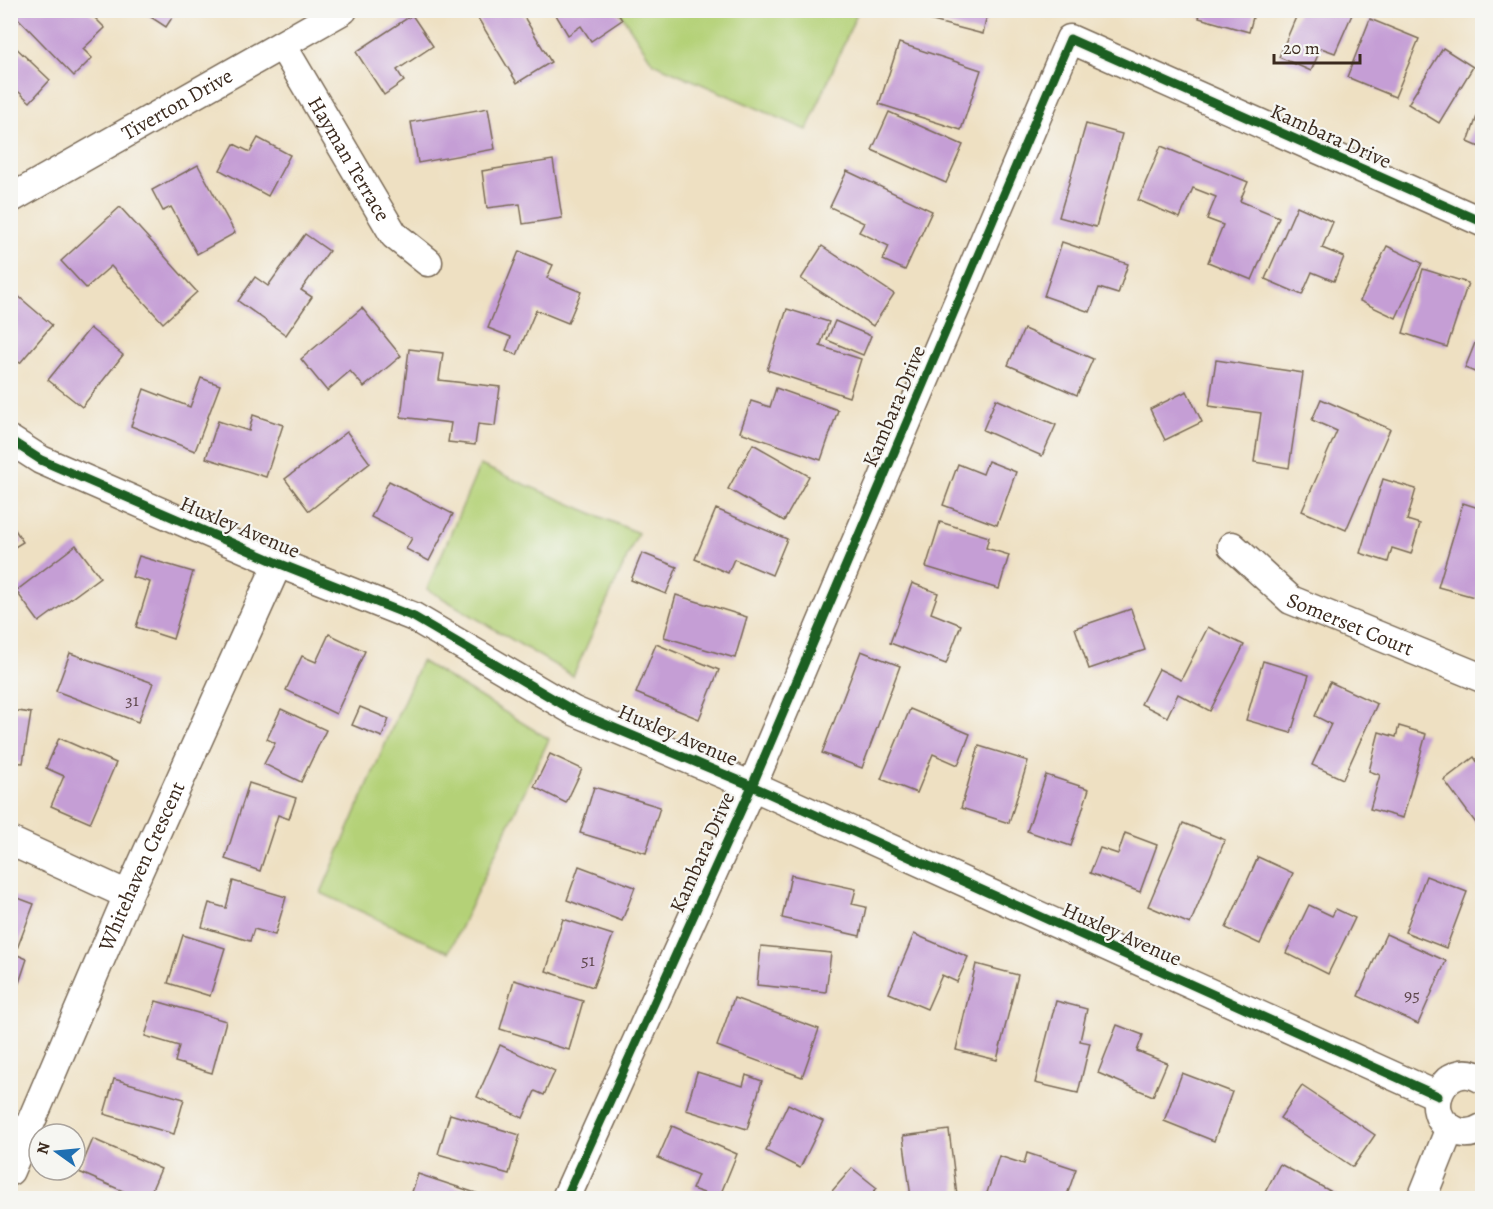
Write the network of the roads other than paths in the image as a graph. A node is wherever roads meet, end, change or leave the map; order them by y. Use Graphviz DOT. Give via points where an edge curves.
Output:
graph roads {
  1 [pos="343,10"];
  2 [pos="282,45"];
  3 [pos="10,199"];
  4 [pos="1482,222"];
  5 [pos="428,262"];
  6 [pos="10,440"];
  7 [pos="1232,546"];
  8 [pos="278,563"];
  9 [pos="1482,678"];
  10 [pos="752,786"];
  11 [pos="10,841"];
  12 [pos="128,895"];
  13 [pos="1481,1075"];
  14 [pos="1438,1096"];
  15 [pos="1450,1128"];
  16 [pos="1482,1128"];
  17 [pos="10,1171"];
  18 [pos="566,1198"];
  19 [pos="1422,1198"];
  1 -- 2 [label="street, Tiverton Drive"];
  2 -- 3 [label="street, Tiverton Drive"];
  2 -- 5 [label="street, Hayman Terrace" via="394,235"];
  4 -- 10 [label="street, Kambara Drive" via="1070,39"];
  6 -- 8 [label="street, Huxley Avenue" via="41,460"];
  7 -- 9 [label="street, Somerset Court" via="1291,600"];
  8 -- 10 [label="street, Huxley Avenue" via="414,617 574,711"];
  8 -- 12 [label="street, Whitehaven Crescent"];
  10 -- 14 [label="street, Huxley Avenue"];
  10 -- 18 [label="street, Kambara Drive"];
  11 -- 12 [label="street"];
  12 -- 17 [label="street, Whitehaven Crescent"];
  13 -- 14 [label="street" via="1450,1079"];
  14 -- 15 [label="street" via="1439,1116"];
  15 -- 16 [label="street" via="1470,1133"];
  15 -- 19 [label="street"];
}
